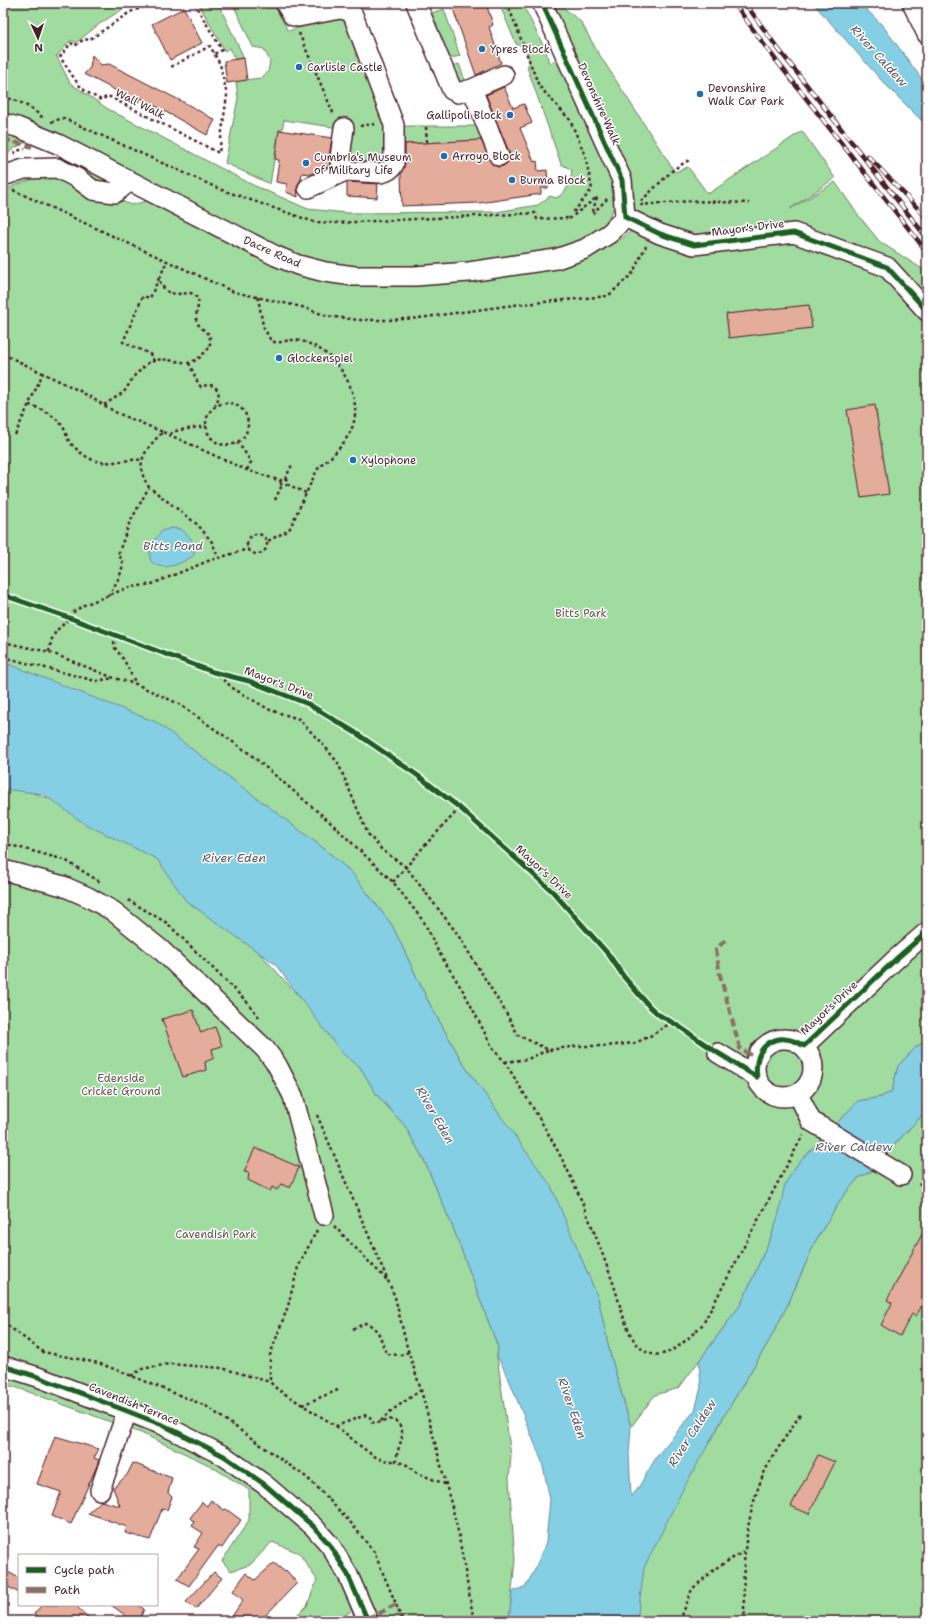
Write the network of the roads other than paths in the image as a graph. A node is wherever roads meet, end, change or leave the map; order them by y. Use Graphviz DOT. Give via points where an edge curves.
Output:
graph roads {
  1 [pos="358,3"];
  2 [pos="416,3"];
  3 [pos="542,3"];
  4 [pos="912,3"];
  5 [pos="340,9"];
  6 [pos="289,10"];
  7 [pos="927,34"];
  8 [pos="504,76"];
  9 [pos="472,89"];
  10 [pos="3,123"];
  11 [pos="344,128"];
  12 [pos="499,156"];
  13 [pos="345,171"];
  14 [pos="3,176"];
  15 [pos="130,181"];
  16 [pos="308,188"];
  17 [pos="625,217"];
  18 [pos="927,310"];
  19 [pos="3,870"];
  20 [pos="927,932"];
  21 [pos="804,1046"];
  22 [pos="718,1053"];
  23 [pos="757,1077"];
  24 [pos="798,1094"];
  25 [pos="901,1175"];
  26 [pos="324,1215"];
  27 [pos="3,1366"];
  28 [pos="127,1411"];
  29 [pos="100,1490"];
  30 [pos="365,1620"];
  1 -- 5 [label="street"];
  2 -- 9 [label="street" via="452,90 458,93"];
  3 -- 17 [label="street, Devonshire Walk" via="622,180"];
  4 -- 7 [label="street"];
  5 -- 6 [label="street" via="298,18"];
  5 -- 13 [label="street" via="347,10 353,15 393,122 394,164 391,168 380,173"];
  8 -- 9 [label="street"];
  9 -- 12 [label="street"];
  10 -- 15 [label="street, Dacre Road" via="58,144"];
  11 -- 13 [label="street" via="340,164 341,169"];
  13 -- 16 [label="street"];
  14 -- 15 [label="street" via="24,169 57,168 93,190 114,193"];
  15 -- 17 [label="street, Dacre Road" via="276,256 325,272 354,276 415,276 470,272 556,259 585,249 610,233"];
  17 -- 18 [label="street, Mayor's Drive" via="660,234 694,245 794,233 887,267"];
  19 -- 26 [label="street" via="62,886 112,911 160,949 265,1048 293,1096"];
  20 -- 21 [label="street, Mayor's Drive"];
  21 -- 23 [label="street, Mayor's Drive" via="787,1039 769,1043 757,1058"];
  21 -- 24 [label="street, Mayor's Drive" via="811,1057 814,1071 806,1088"];
  22 -- 23 [label="street"];
  23 -- 24 [label="street" via="762,1086 778,1096"];
  24 -- 25 [label="street" via="818,1125"];
  27 -- 28 [label="street, Cavendish Terrace"];
  28 -- 29 [label="street"];
  28 -- 30 [label="street, Cavendish Terrace" via="165,1426 224,1456 264,1484 313,1526 330,1545 348,1575"];
}
